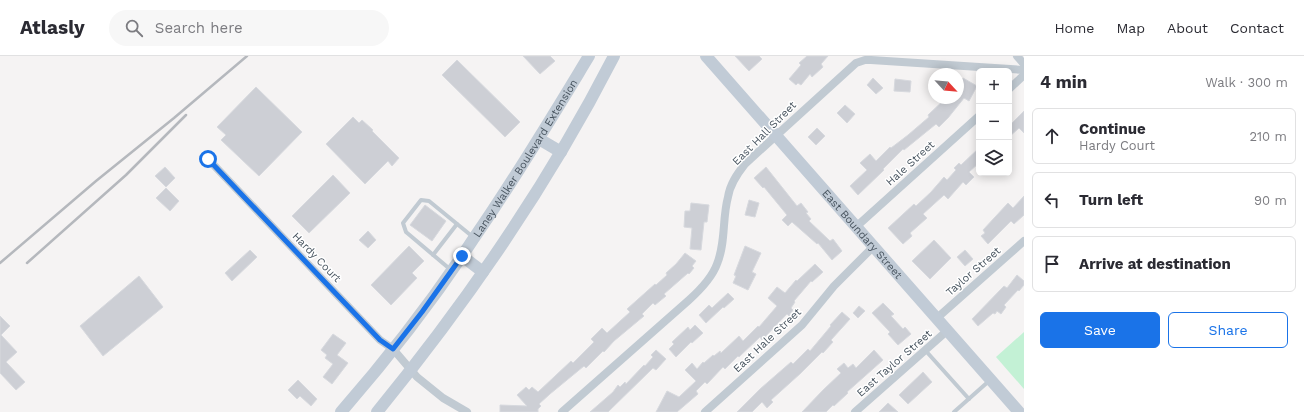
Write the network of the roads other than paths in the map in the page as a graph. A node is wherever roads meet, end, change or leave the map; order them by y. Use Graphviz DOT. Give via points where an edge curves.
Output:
graph roads {
  1 [pos="590,56"];
  2 [pos="614,56"];
  3 [pos="706,56"];
  4 [pos="1017,56"];
  5 [pos="857,59"];
  6 [pos="1024,64"];
  7 [pos="1024,70"];
  8 [pos="1024,75"];
  9 [pos="1012,86"];
  10 [pos="976,119"];
  11 [pos="776,135"];
  12 [pos="539,139"];
  13 [pos="561,152"];
  14 [pos="208,159"];
  15 [pos="457,224"];
  16 [pos="857,226"];
  17 [pos="474,238"];
  18 [pos="1024,241"];
  19 [pos="874,246"];
  20 [pos="433,255"];
  21 [pos="462,256"];
  22 [pos="452,271"];
  23 [pos="483,272"];
  24 [pos="937,318"];
  25 [pos="948,330"];
  26 [pos="393,349"];
  27 [pos="925,350"];
  28 [pos="410,370"];
  29 [pos="991,379"];
  30 [pos="969,399"];
  31 [pos="342,412"];
  32 [pos="377,412"];
  33 [pos="467,412"];
  34 [pos="562,412"];
  35 [pos="705,412"];
  36 [pos="854,412"];
  37 [pos="954,412"];
  38 [pos="1020,412"];
  1 -- 12 [label="main road, Laney Walker Boulevard Extension"];
  2 -- 13 [label="main road"];
  3 -- 11 [label="main road, East Boundary Street"];
  4 -- 6 [label="street"];
  5 -- 7 [label="street, East Hall Street"];
  5 -- 11 [label="street, East Hall Street" via="856,63"];
  8 -- 9 [label="street"];
  10 -- 16 [label="street, Hale Street"];
  11 -- 16 [label="main road, East Boundary Street"];
  11 -- 34 [label="street, East Hall Street" via="735,177 728,196 723,245 717,266 707,282"];
  12 -- 13 [label="main road"];
  12 -- 17 [label="main road, Laney Walker Boulevard Extension"];
  13 -- 23 [label="main road"];
  14 -- 26 [label="street, Hardy Court" via="380,340"];
  15 -- 17 [label="lane"];
  15 -- 20 [label="lane"];
  15 -- 20 [label="lane" via="430,201 420,200 403,223 406,232"];
  16 -- 19 [label="main road, East Boundary Street"];
  17 -- 21 [label="main road, Laney Walker Boulevard Extension"];
  18 -- 24 [label="street, Taylor Street"];
  19 -- 24 [label="main road, East Boundary Street"];
  19 -- 35 [label="street, East Hale Street" via="834,286 802,325"];
  20 -- 22 [label="lane"];
  21 -- 22 [label="main road, Laney Walker Boulevard Extension"];
  21 -- 23 [label="main road"];
  22 -- 26 [label="main road, Laney Walker Boulevard Extension"];
  23 -- 28 [label="main road"];
  24 -- 25 [label="main road, East Boundary Street"];
  25 -- 27 [label="street, East Taylor Street"];
  25 -- 29 [label="main road, East Boundary Street"];
  26 -- 28 [label="street, Hardy Court"];
  26 -- 31 [label="main road, Laney Walker Boulevard Extension"];
  27 -- 30 [label="lane"];
  27 -- 36 [label="street, East Taylor Street"];
  28 -- 32 [label="main road"];
  28 -- 33 [label="street, Hardy Court" via="444,398"];
  29 -- 30 [label="lane"];
  29 -- 38 [label="main road, East Boundary Street"];
  30 -- 37 [label="lane"];
}
